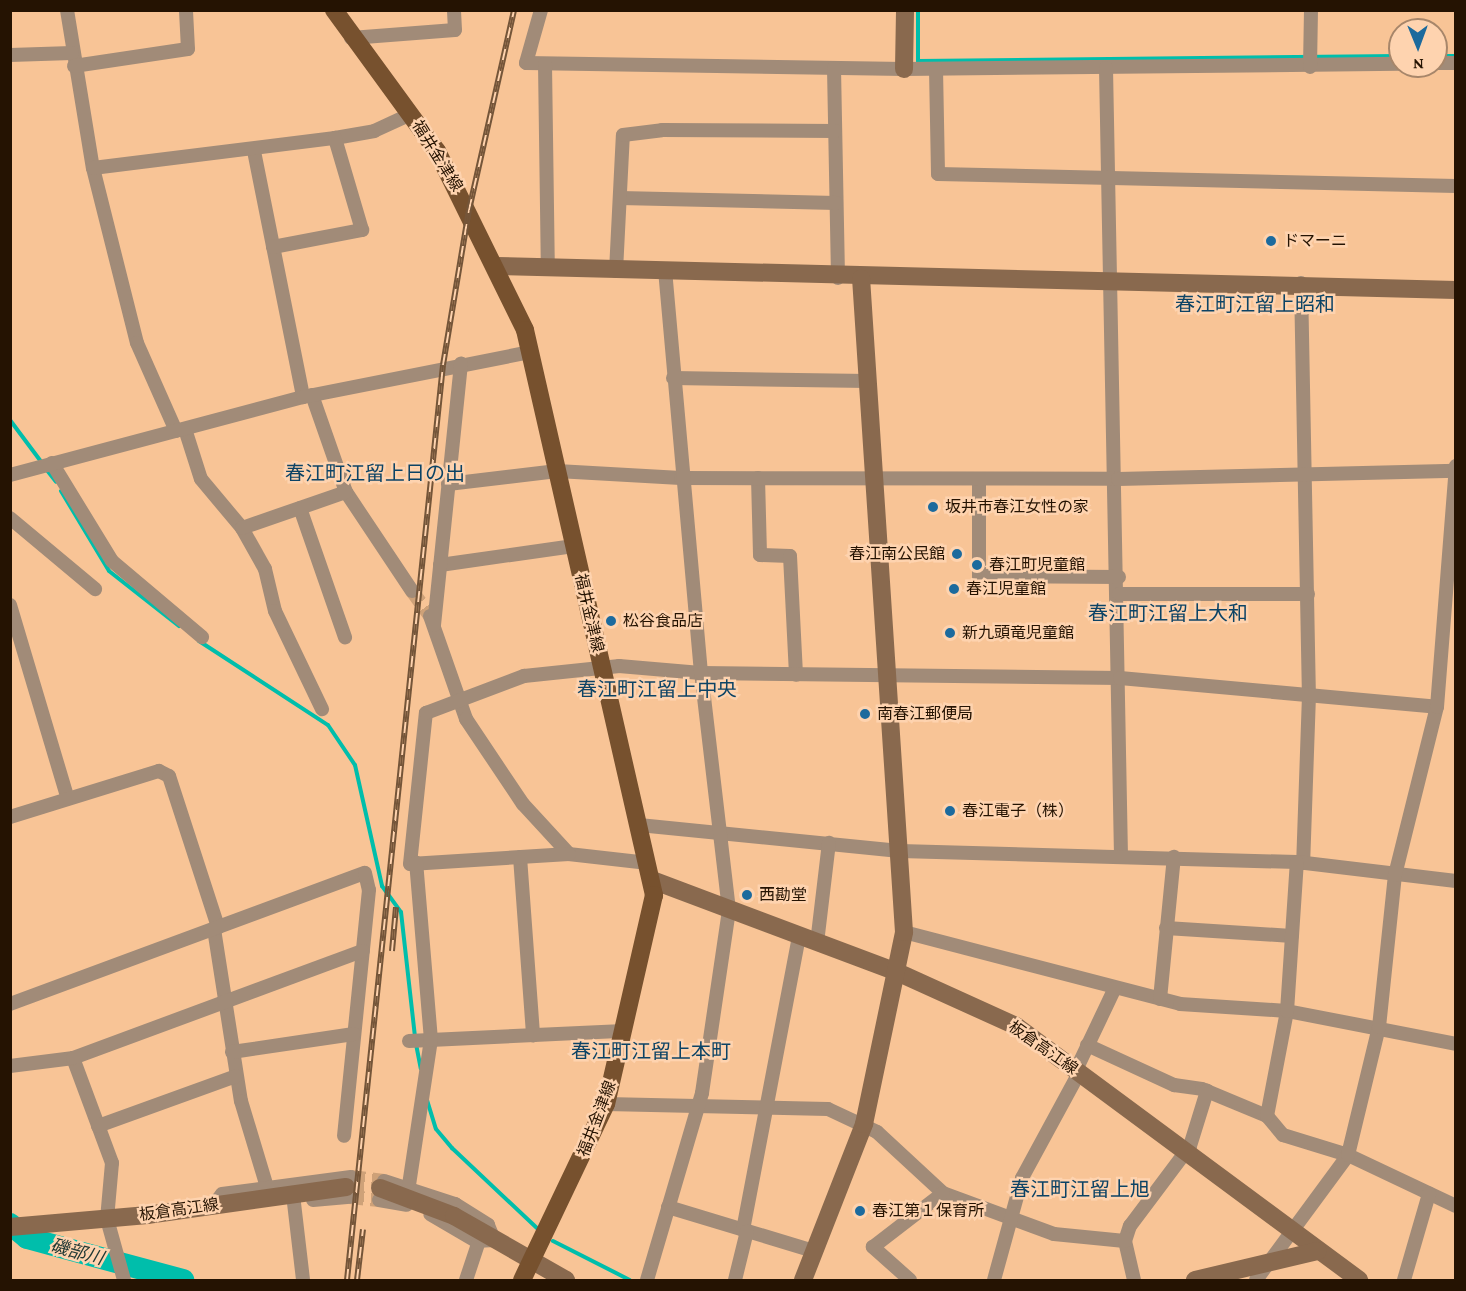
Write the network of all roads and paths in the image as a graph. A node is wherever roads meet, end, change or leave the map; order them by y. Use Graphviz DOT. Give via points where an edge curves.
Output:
graph roads {
  1 [pos="67,10"];
  2 [pos="186,10"];
  3 [pos="334,10"];
  4 [pos="454,10"];
  5 [pos="541,10"];
  6 [pos="905,10"];
  7 [pos="1311,10"];
  8 [pos="351,38"];
  9 [pos="10,55"];
  10 [pos="73,59"];
  11 [pos="546,64"];
  12 [pos="1388,64"];
  13 [pos="1310,67"];
  14 [pos="834,68"];
  15 [pos="1106,68"];
  16 [pos="904,69"];
  17 [pos="936,69"];
  18 [pos="411,114"];
  19 [pos="835,131"];
  20 [pos="335,138"];
  21 [pos="254,151"];
  22 [pos="93,168"];
  23 [pos="1107,178"];
  24 [pos="1455,186"];
  25 [pos="620,198"];
  26 [pos="836,203"];
  27 [pos="273,247"];
  28 [pos="497,266"];
  29 [pos="548,268"];
  30 [pos="616,270"];
  31 [pos="665,272"];
  32 [pos="838,278"];
  33 [pos="861,278"];
  34 [pos="1107,281"];
  35 [pos="1301,283"];
  36 [pos="1455,290"];
  37 [pos="531,351"];
  38 [pos="461,363"];
  39 [pos="673,378"];
  40 [pos="868,381"];
  41 [pos="308,396"];
  42 [pos="180,430"];
  43 [pos="52,463"];
  44 [pos="1455,466"];
  45 [pos="557,471"];
  46 [pos="1455,471"];
  47 [pos="1306,474"];
  48 [pos="10,475"];
  49 [pos="681,478"];
  50 [pos="758,478"];
  51 [pos="874,478"];
  52 [pos="979,479"];
  53 [pos="1118,479"];
  54 [pos="448,484"];
  55 [pos="346,492"];
  56 [pos="300,508"];
  57 [pos="10,518"];
  58 [pos="242,528"];
  59 [pos="573,546"];
  60 [pos="440,565"];
  61 [pos="1119,577"];
  62 [pos="95,590"];
  63 [pos="412,591"];
  64 [pos="1119,594"];
  65 [pos="1308,594"];
  66 [pos="10,605"];
  67 [pos="202,637"];
  68 [pos="345,637"];
  69 [pos="602,667"];
  70 [pos="701,673"];
  71 [pos="796,675"];
  72 [pos="888,676"];
  73 [pos="1120,678"];
  74 [pos="1309,695"];
  75 [pos="457,698"];
  76 [pos="1437,707"];
  77 [pos="322,709"];
  78 [pos="68,799"];
  79 [pos="10,817"];
  80 [pos="639,825"];
  81 [pos="721,831"];
  82 [pos="829,843"];
  83 [pos="900,851"];
  84 [pos="570,854"];
  85 [pos="1121,854"];
  86 [pos="520,857"];
  87 [pos="1174,857"];
  88 [pos="1300,862"];
  89 [pos="416,863"];
  90 [pos="650,872"];
  91 [pos="1395,875"];
  92 [pos="1455,881"];
  93 [pos="729,910"];
  94 [pos="216,928"];
  95 [pos="1166,928"];
  96 [pos="904,932"];
  97 [pos="799,936"];
  98 [pos="1292,936"];
  99 [pos="817,943"];
  100 [pos="363,951"];
  101 [pos="897,972"];
  102 [pos="1115,988"];
  103 [pos="1160,999"];
  104 [pos="224,1002"];
  105 [pos="10,1004"];
  106 [pos="1287,1011"];
  107 [pos="1379,1027"];
  108 [pos="624,1031"];
  109 [pos="354,1034"];
  110 [pos="533,1036"];
  111 [pos="431,1040"];
  112 [pos="409,1041"];
  113 [pos="1455,1044"];
  114 [pos="1087,1046"];
  115 [pos="232,1052"];
  116 [pos="73,1058"];
  117 [pos="10,1066"];
  118 [pos="1077,1072"];
  119 [pos="236,1076"];
  120 [pos="1207,1091"];
  121 [pos="606,1104"];
  122 [pos="698,1105"];
  123 [pos="765,1105"];
  124 [pos="1267,1116"];
  125 [pos="864,1124"];
  126 [pos="98,1126"];
  127 [pos="344,1136"];
  128 [pos="1185,1152"];
  129 [pos="1348,1155"];
  130 [pos="410,1185"];
  131 [pos="267,1187"];
  132 [pos="349,1187"];
  133 [pos="381,1189"];
  134 [pos="943,1193"];
  135 [pos="1429,1194"];
  136 [pos="294,1203"];
  137 [pos="210,1206"];
  138 [pos="1455,1206"];
  139 [pos="668,1207"];
  140 [pos="1009,1217"];
  141 [pos="107,1219"];
  142 [pos="10,1227"];
  143 [pos="1290,1228"];
  144 [pos="745,1230"];
  145 [pos="487,1241"];
  146 [pos="1125,1241"];
  147 [pos="814,1251"];
  148 [pos="1318,1251"];
  149 [pos="531,1262"];
  150 [pos="1267,1264"];
  151 [pos="124,1281"];
  152 [pos="303,1281"];
  153 [pos="466,1281"];
  154 [pos="522,1281"];
  155 [pos="566,1281"];
  156 [pos="647,1281"];
  157 [pos="735,1281"];
  158 [pos="803,1281"];
  159 [pos="910,1281"];
  160 [pos="994,1281"];
  161 [pos="1134,1281"];
  162 [pos="1195,1281"];
  163 [pos="1256,1281"];
  164 [pos="1359,1281"];
  165 [pos="1404,1281"];
  1 -- 10 [label="street"];
  2 -- 10 [label="street" via="188,50"];
  3 -- 8 [label="main road, 福井金津線"];
  4 -- 8 [label="street" via="455,30"];
  5 -- 11 [label="street" via="526,63"];
  6 -- 16 [label="street"];
  7 -- 13 [label="street"];
  8 -- 18 [label="main road, 福井金津線"];
  9 -- 10 [label="street"];
  10 -- 22 [label="street"];
  11 -- 14 [label="street"];
  11 -- 29 [label="street"];
  12 -- 13 [label="street"];
  13 -- 15 [label="street"];
  14 -- 16 [label="street"];
  14 -- 19 [label="street"];
  15 -- 17 [label="street"];
  15 -- 23 [label="street"];
  16 -- 17 [label="street"];
  17 -- 23 [label="street" via="938,174"];
  18 -- 20 [label="street" via="374,131"];
  18 -- 28 [label="main road, 福井金津線" via="449,173"];
  19 -- 25 [label="street" via="662,130 623,135"];
  19 -- 26 [label="street"];
  20 -- 21 [label="street"];
  20 -- 27 [label="street" via="362,230"];
  21 -- 22 [label="street"];
  21 -- 27 [label="street"];
  22 -- 42 [label="street" via="137,342"];
  23 -- 24 [label="street"];
  23 -- 34 [label="street"];
  25 -- 26 [label="street"];
  25 -- 30 [label="street"];
  26 -- 32 [label="street"];
  27 -- 41 [label="street"];
  28 -- 29 [label="street"];
  28 -- 37 [label="main road, 福井金津線"];
  29 -- 30 [label="street"];
  30 -- 31 [label="street"];
  31 -- 32 [label="street"];
  31 -- 39 [label="street"];
  32 -- 33 [label="street"];
  33 -- 34 [label="street"];
  33 -- 40 [label="street"];
  34 -- 35 [label="street"];
  34 -- 53 [label="street"];
  35 -- 36 [label="street"];
  35 -- 47 [label="street"];
  37 -- 38 [label="street"];
  37 -- 45 [label="main road, 福井金津線"];
  38 -- 41 [label="street"];
  38 -- 54 [label="street"];
  39 -- 40 [label="street"];
  39 -- 49 [label="street"];
  40 -- 51 [label="street"];
  41 -- 42 [label="street"];
  41 -- 55 [label="street"];
  42 -- 43 [label="street"];
  42 -- 58 [label="street" via="201,479"];
  43 -- 48 [label="street"];
  43 -- 67 [label="street" via="112,561"];
  44 -- 46 [label="street"];
  45 -- 49 [label="street"];
  45 -- 54 [label="street"];
  45 -- 59 [label="main road, 福井金津線"];
  46 -- 47 [label="street"];
  46 -- 76 [label="street"];
  47 -- 53 [label="street"];
  47 -- 65 [label="street"];
  49 -- 50 [label="street"];
  49 -- 70 [label="street"];
  50 -- 51 [label="street"];
  50 -- 71 [label="street" via="760,555 790,556"];
  51 -- 52 [label="street"];
  51 -- 72 [label="street"];
  52 -- 53 [label="street"];
  52 -- 61 [label="street" via="979,576"];
  53 -- 61 [label="street"];
  54 -- 60 [label="street"];
  55 -- 56 [label="street"];
  55 -- 63 [label="street"];
  56 -- 58 [label="street"];
  56 -- 68 [label="street"];
  57 -- 62 [label="street"];
  58 -- 77 [label="street" via="265,569 302,677"];
  59 -- 60 [label="street"];
  59 -- 69 [label="main road, 福井金津線"];
  60 -- 75 [label="street" via="431,622"];
  61 -- 64 [label="street"];
  64 -- 65 [label="street"];
  64 -- 73 [label="street"];
  65 -- 74 [label="street"];
  66 -- 78 [label="street"];
  69 -- 70 [label="street"];
  69 -- 75 [label="street" via="524,676"];
  69 -- 80 [label="main road, 福井金津線"];
  70 -- 71 [label="street"];
  70 -- 81 [label="street"];
  71 -- 72 [label="street"];
  72 -- 73 [label="street"];
  72 -- 83 [label="street"];
  73 -- 74 [label="street"];
  73 -- 85 [label="street"];
  74 -- 76 [label="street"];
  74 -- 88 [label="street"];
  75 -- 84 [label="street" via="524,804"];
  75 -- 89 [label="street" via="426,713 410,864"];
  76 -- 91 [label="street"];
  78 -- 79 [label="street"];
  78 -- 94 [label="street" via="159,771 170,776"];
  80 -- 81 [label="street"];
  80 -- 90 [label="main road, 福井金津線"];
  81 -- 82 [label="street"];
  81 -- 93 [label="street"];
  82 -- 83 [label="street"];
  82 -- 99 [label="street"];
  83 -- 85 [label="street"];
  83 -- 96 [label="street"];
  84 -- 86 [label="street"];
  84 -- 90 [label="street"];
  85 -- 87 [label="street"];
  86 -- 89 [label="street"];
  86 -- 110 [label="street"];
  87 -- 88 [label="street"];
  87 -- 95 [label="street"];
  88 -- 91 [label="street"];
  88 -- 98 [label="street"];
  89 -- 111 [label="street"];
  90 -- 93 [label="street, 板倉高江線"];
  90 -- 108 [label="main road, 福井金津線" via="653,912"];
  91 -- 92 [label="street"];
  91 -- 107 [label="street"];
  93 -- 97 [label="street, 板倉高江線"];
  93 -- 122 [label="street"];
  94 -- 100 [label="street" via="365,873 369,890"];
  94 -- 104 [label="street"];
  94 -- 105 [label="street"];
  95 -- 98 [label="street"];
  95 -- 103 [label="street"];
  96 -- 101 [label="street"];
  96 -- 102 [label="street"];
  97 -- 99 [label="street, 板倉高江線"];
  97 -- 123 [label="street"];
  98 -- 106 [label="street"];
  99 -- 101 [label="street, 板倉高江線"];
  100 -- 104 [label="street"];
  100 -- 109 [label="street"];
  101 -- 118 [label="street, 板倉高江線" via="1016,1026"];
  101 -- 125 [label="street"];
  102 -- 103 [label="street"];
  102 -- 114 [label="street"];
  103 -- 106 [label="street"];
  104 -- 115 [label="street"];
  104 -- 116 [label="street"];
  106 -- 107 [label="street"];
  106 -- 124 [label="street"];
  107 -- 113 [label="street"];
  107 -- 129 [label="street"];
  108 -- 110 [label="street"];
  108 -- 121 [label="main road, 福井金津線"];
  109 -- 115 [label="street"];
  109 -- 127 [label="street"];
  110 -- 111 [label="street"];
  111 -- 112 [label="street"];
  111 -- 130 [label="street"];
  114 -- 118 [label="street"];
  114 -- 120 [label="street" via="1174,1085"];
  115 -- 119 [label="street"];
  116 -- 117 [label="street"];
  116 -- 126 [label="street"];
  118 -- 128 [label="street, 板倉高江線"];
  118 -- 140 [label="street" via="1036,1146"];
  119 -- 126 [label="street"];
  119 -- 131 [label="street"];
  120 -- 124 [label="street"];
  120 -- 128 [label="street"];
  121 -- 122 [label="street"];
  121 -- 149 [label="main road, 福井金津線"];
  122 -- 123 [label="street"];
  122 -- 139 [label="street"];
  123 -- 125 [label="street" via="828,1109"];
  123 -- 144 [label="street"];
  124 -- 129 [label="street" via="1283,1135"];
  125 -- 134 [label="street"];
  125 -- 147 [label="street"];
  126 -- 141 [label="street" via="112,1163"];
  128 -- 143 [label="street, 板倉高江線"];
  128 -- 146 [label="street"];
  129 -- 135 [label="street"];
  129 -- 143 [label="street"];
  130 -- 133 [label="street"];
  130 -- 145 [label="street" via="488,1225"];
  131 -- 132 [label="street"];
  131 -- 137 [label="street" via="222,1194"];
  132 -- 136 [label="street"];
  132 -- 137 [label="street, 板倉高江線"];
  133 -- 145 [label="street" via="433,1206"];
  134 -- 140 [label="street"];
  134 -- 159 [label="street" via="873,1247"];
  135 -- 138 [label="street"];
  135 -- 165 [label="street"];
  136 -- 137 [label="street" via="220,1213"];
  136 -- 152 [label="street"];
  137 -- 141 [label="street, 板倉高江線"];
  139 -- 144 [label="street"];
  139 -- 156 [label="street"];
  140 -- 146 [label="street" via="1054,1234"];
  140 -- 160 [label="street"];
  141 -- 142 [label="street, 板倉高江線"];
  141 -- 151 [label="street"];
  143 -- 148 [label="street, 板倉高江線"];
  143 -- 150 [label="street"];
  144 -- 147 [label="street"];
  144 -- 157 [label="street"];
  145 -- 149 [label="street"];
  145 -- 153 [label="street"];
  146 -- 161 [label="street"];
  147 -- 158 [label="street"];
  148 -- 150 [label="street"];
  148 -- 164 [label="street, 板倉高江線"];
  149 -- 154 [label="main road, 福井金津線"];
  149 -- 155 [label="street"];
  150 -- 162 [label="street"];
  150 -- 163 [label="street"];
}
